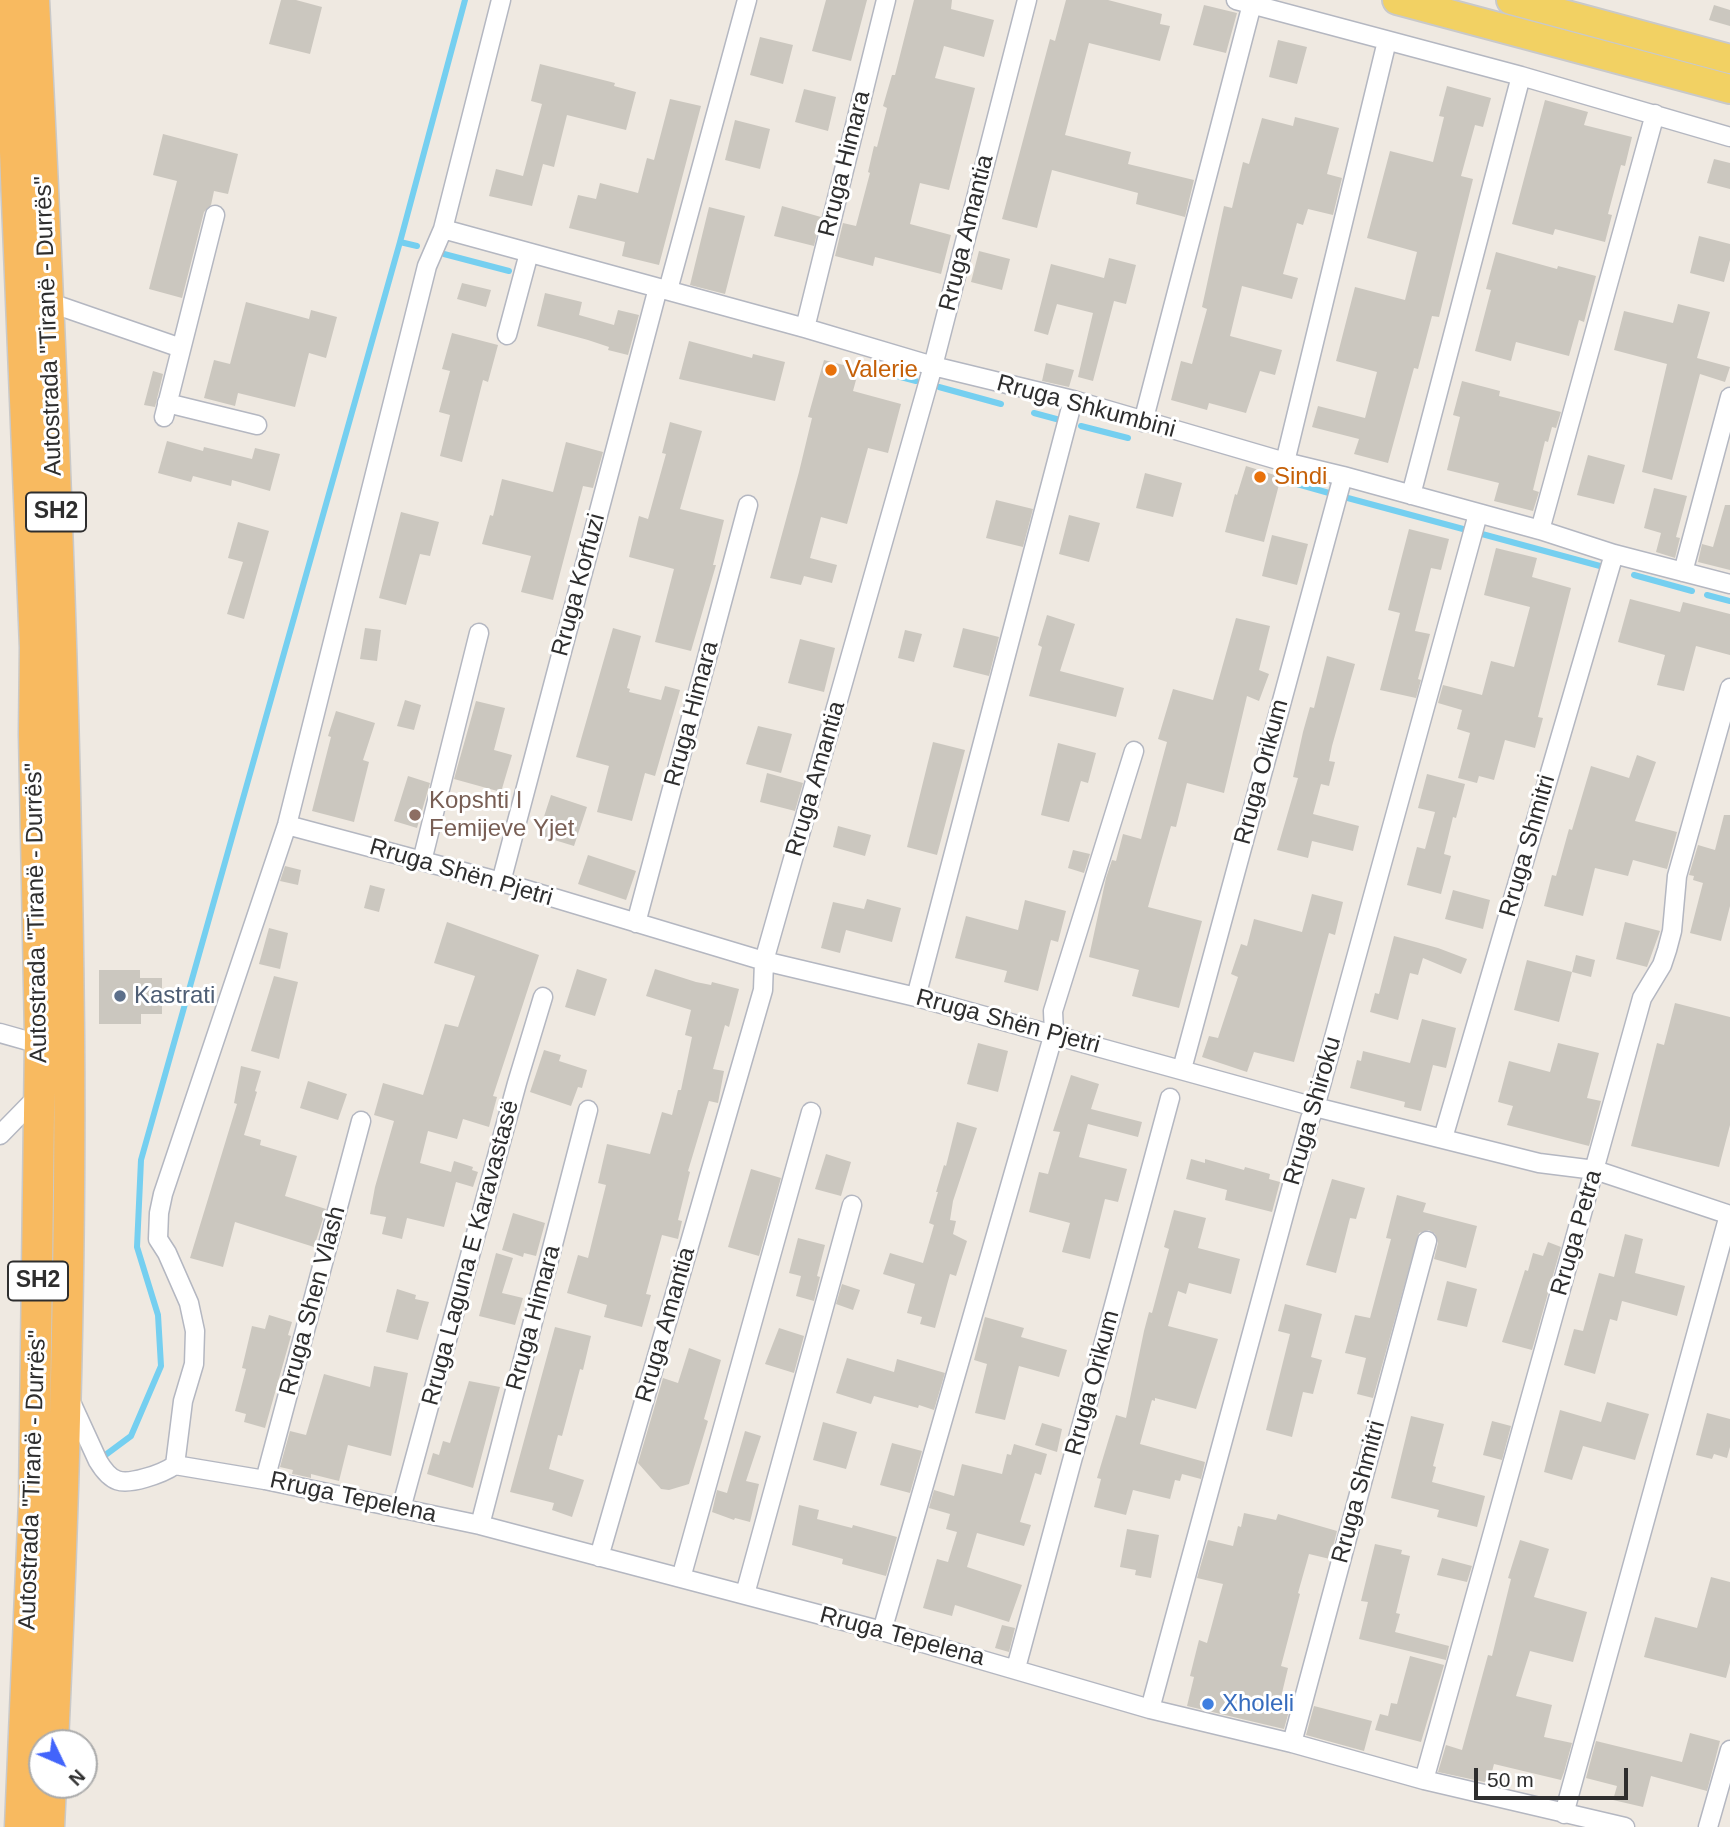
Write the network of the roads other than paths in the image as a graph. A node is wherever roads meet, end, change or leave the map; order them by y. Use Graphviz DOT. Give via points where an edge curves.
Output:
graph roads {
  1 [pos="4,0"];
  2 [pos="34,0"];
  3 [pos="45,0"];
  4 [pos="501,0"];
  5 [pos="747,0"];
  6 [pos="886,0"];
  7 [pos="1027,0"];
  8 [pos="1397,0"];
  9 [pos="1511,0"];
  10 [pos="1244,2"];
  11 [pos="1387,41"];
  12 [pos="1730,59"];
  13 [pos="1521,76"];
  14 [pos="1730,89"];
  15 [pos="1655,114"];
  16 [pos="1730,137"];
  17 [pos="42,154"];
  18 [pos="215,215"];
  19 [pos="443,229"];
  20 [pos="529,253"];
  21 [pos="663,289"];
  22 [pos="48,302"];
  23 [pos="805,328"];
  24 [pos="507,335"];
  25 [pos="181,348"];
  26 [pos="933,366"];
  27 [pos="1730,397"];
  28 [pos="1073,400"];
  29 [pos="1143,422"];
  30 [pos="257,425"];
  31 [pos="1285,462"];
  32 [pos="1343,476"];
  33 [pos="1411,495"];
  34 [pos="748,505"];
  35 [pos="1478,514"];
  36 [pos="1540,530"];
  37 [pos="1614,554"];
  38 [pos="1683,572"];
  39 [pos="1730,584"];
  40 [pos="478,633"];
  41 [pos="1730,688"];
  42 [pos="1134,751"];
  43 [pos="287,825"];
  44 [pos="422,861"];
  45 [pos="501,882"];
  46 [pos="636,923"];
  47 [pos="764,961"];
  48 [pos="916,997"];
  49 [pos="543,998"];
  50 [pos="0,1033"];
  51 [pos="1054,1033"];
  52 [pos="39,1044"];
  53 [pos="1182,1069"];
  54 [pos="40,1094"];
  55 [pos="1170,1098"];
  56 [pos="588,1110"];
  57 [pos="811,1112"];
  58 [pos="1311,1119"];
  59 [pos="361,1121"];
  60 [pos="0,1135"];
  61 [pos="1443,1138"];
  62 [pos="1595,1170"];
  63 [pos="852,1205"];
  64 [pos="1730,1215"];
  65 [pos="1427,1241"];
  66 [pos="66,1392"];
  67 [pos="175,1465"];
  68 [pos="265,1480"];
  69 [pos="401,1509"];
  70 [pos="480,1525"];
  71 [pos="599,1557"];
  72 [pos="681,1578"];
  73 [pos="745,1594"];
  74 [pos="883,1631"];
  75 [pos="1016,1668"];
  76 [pos="1150,1709"];
  77 [pos="54,1729"];
  78 [pos="1292,1743"];
  79 [pos="1730,1750"];
  80 [pos="1424,1780"];
  81 [pos="50,1799"];
  82 [pos="1564,1814"];
  83 [pos="20,1827"];
  84 [pos="49,1827"];
  85 [pos="1625,1827"];
  86 [pos="1709,1827"];
  1 -- 52 [label="highway, Autostrada \"Tiranë - Durrës\" / SH2" via="15,140 34,621"];
  2 -- 17 [label="highway, Autostrada \"Tiranë - Durrës\" / SH2"];
  3 -- 17 [label="highway"];
  4 -- 19 [label="street"];
  5 -- 21 [label="street, Rruga Korfuzi"];
  6 -- 23 [label="street, Rruga Himara"];
  7 -- 26 [label="street, Rruga Amantia"];
  8 -- 14 [label="main road"];
  9 -- 12 [label="main road"];
  10 -- 11 [label="street"];
  10 -- 29 [label="street"];
  11 -- 13 [label="street"];
  11 -- 31 [label="street"];
  13 -- 15 [label="street"];
  13 -- 33 [label="street"];
  15 -- 16 [label="street"];
  15 -- 36 [label="street"];
  17 -- 22 [label="highway, Autostrada \"Tiranë - Durrës\" / SH2"];
  18 -- 25 [label="street"];
  19 -- 20 [label="street, Rruga Shkumbini"];
  19 -- 43 [label="street" via="427,266"];
  20 -- 21 [label="street, Rruga Shkumbini"];
  20 -- 24 [label="street"];
  21 -- 23 [label="street, Rruga Shkumbini"];
  21 -- 45 [label="street, Rruga Korfuzi"];
  22 -- 25 [label="street"];
  22 -- 66 [label="highway, Autostrada \"Tiranë - Durrës\" / SH2" via="67,849"];
  23 -- 26 [label="street, Rruga Shkumbini"];
  25 -- 30 [label="street" via="166,410"];
  26 -- 28 [label="street, Rruga Shkumbini"];
  26 -- 47 [label="street, Rruga Amantia"];
  27 -- 38 [label="street"];
  28 -- 29 [label="street, Rruga Shkumbini"];
  28 -- 48 [label="street"];
  29 -- 31 [label="street, Rruga Shkumbini"];
  31 -- 32 [label="street, Rruga Shkumbini"];
  32 -- 33 [label="street, Rruga Shkumbini"];
  32 -- 53 [label="street, Rruga Orikum"];
  33 -- 35 [label="street, Rruga Shkumbini"];
  34 -- 46 [label="street, Rruga Himara"];
  35 -- 36 [label="street, Rruga Shkumbini"];
  35 -- 58 [label="street, Rruga Shiroku"];
  36 -- 37 [label="street, Rruga Shkumbini"];
  37 -- 38 [label="street, Rruga Shkumbini"];
  37 -- 61 [label="street, Rruga Shmitri"];
  38 -- 39 [label="street, Rruga Shkumbini"];
  40 -- 44 [label="street"];
  41 -- 62 [label="street, Rruga Petra" via="1677,876 1667,950 1642,998"];
  42 -- 51 [label="street" via="1053,1011"];
  43 -- 44 [label="street, Rruga Shën Pjetri"];
  43 -- 67 [label="street" via="159,1213 158,1239 189,1303 195,1331 194,1363 183,1401"];
  44 -- 45 [label="street, Rruga Shën Pjetri"];
  45 -- 46 [label="street, Rruga Shën Pjetri"];
  46 -- 47 [label="street, Rruga Shën Pjetri"];
  47 -- 48 [label="street, Rruga Shën Pjetri"];
  47 -- 71 [label="street, Rruga Amantia" via="763,990"];
  48 -- 51 [label="street, Rruga Shën Pjetri"];
  49 -- 69 [label="street, Rruga Laguna E Karavastasë"];
  50 -- 52 [label="street"];
  51 -- 53 [label="street, Rruga Shën Pjetri"];
  51 -- 74 [label="street"];
  52 -- 54 [label="highway, Autostrada \"Tiranë - Durrës\" / SH2"];
  53 -- 58 [label="street, Rruga Shën Pjetri"];
  54 -- 60 [label="street"];
  54 -- 83 [label="highway, Autostrada \"Tiranë - Durrës\" / SH2" via="34,1500"];
  55 -- 75 [label="street, Rruga Orikum"];
  56 -- 70 [label="street, Rruga Himara"];
  57 -- 72 [label="street"];
  58 -- 61 [label="street, Rruga Shën Pjetri"];
  58 -- 76 [label="street, Rruga Shiroku"];
  59 -- 68 [label="street, Rruga Shen Vlash"];
  61 -- 62 [label="street, Rruga Shën Pjetri" via="1539,1163"];
  62 -- 64 [label="street, Rruga Shën Pjetri"];
  62 -- 80 [label="street, Rruga Petra"];
  63 -- 73 [label="street"];
  64 -- 82 [label="street"];
  65 -- 78 [label="street, Rruga Shmitri"];
  66 -- 67 [label="street" via="103,1470 115,1480 133,1482"];
  66 -- 77 [label="highway, Autostrada \"Tiranë - Durrës\" / SH2"];
  67 -- 68 [label="street, Rruga Tepelena"];
  68 -- 69 [label="street, Rruga Tepelena"];
  69 -- 70 [label="street, Rruga Tepelena"];
  70 -- 71 [label="street, Rruga Tepelena"];
  71 -- 72 [label="street, Rruga Tepelena"];
  72 -- 73 [label="street, Rruga Tepelena"];
  73 -- 74 [label="street, Rruga Tepelena"];
  74 -- 75 [label="street, Rruga Tepelena"];
  75 -- 76 [label="street, Rruga Tepelena"];
  76 -- 78 [label="street, Rruga Tepelena"];
  78 -- 80 [label="street, Rruga Tepelena"];
  79 -- 86 [label="street"];
  80 -- 82 [label="street, Rruga Tepelena"];
  81 -- 84 [label="highway"];
  82 -- 85 [label="street, Rruga Tepelena"];
}
